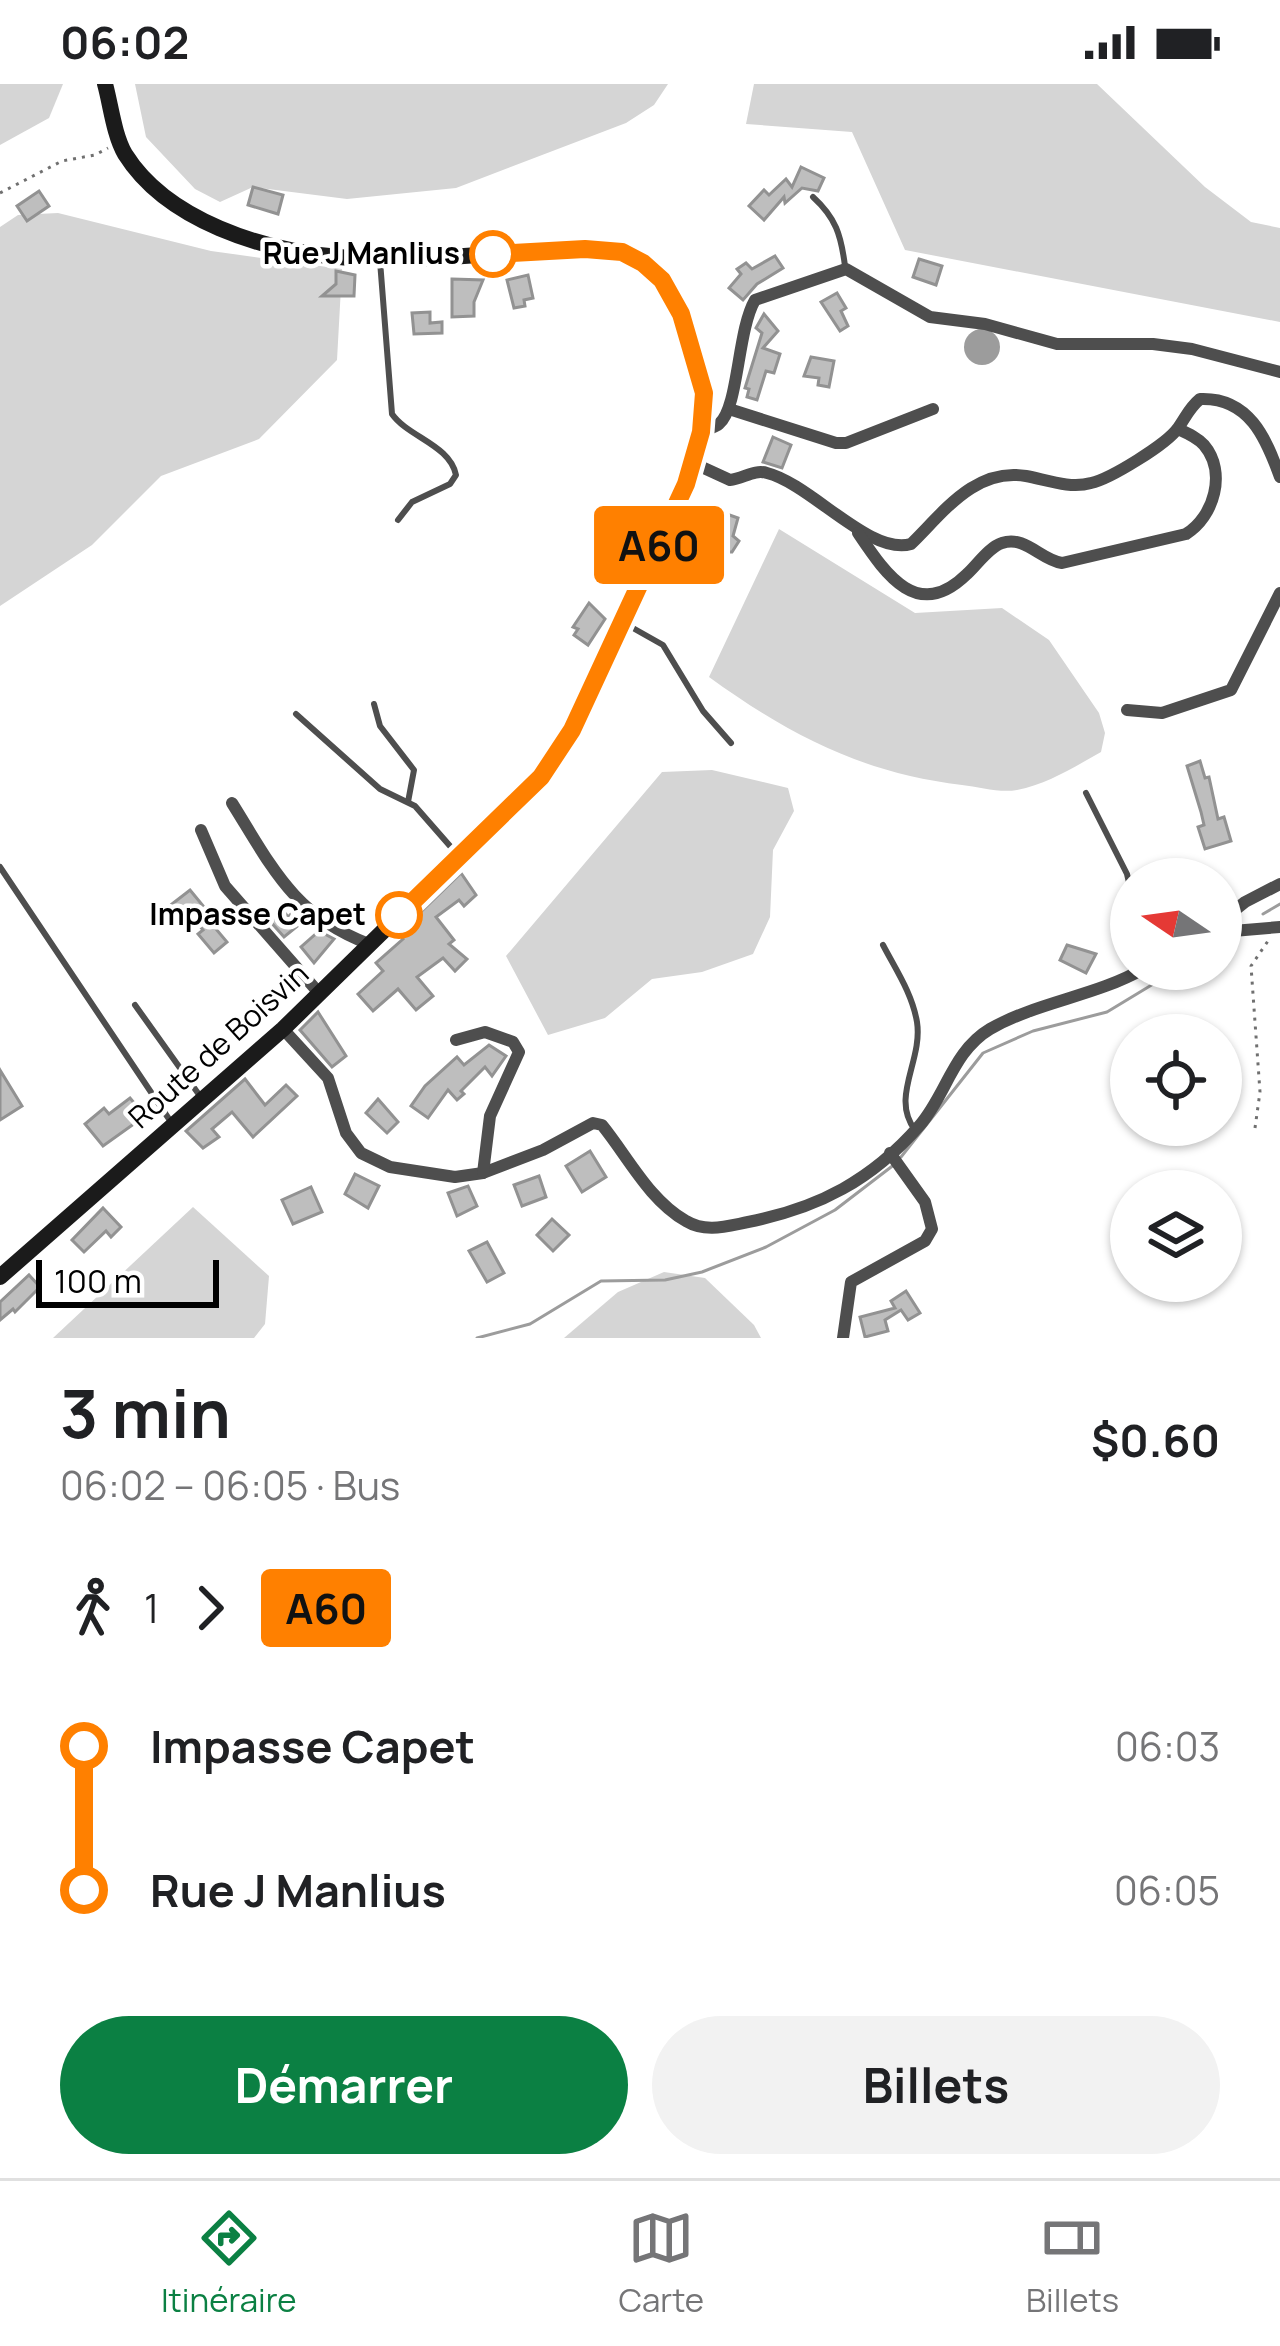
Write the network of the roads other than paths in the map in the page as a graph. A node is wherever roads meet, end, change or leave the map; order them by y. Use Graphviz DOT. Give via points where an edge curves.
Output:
graph roads {
  1 [pos="105,84"];
  2 [pos="813,197"];
  3 [pos="380,257"];
  4 [pos="846,269"];
  5 [pos="1280,372"];
  6 [pos="729,410"];
  7 [pos="933,410"];
  8 [pos="1178,429"];
  9 [pos="701,432"];
  10 [pos="693,463"];
  11 [pos="1280,476"];
  12 [pos="398,520"];
  13 [pos="851,522"];
  14 [pos="1280,593"];
  15 [pos="622,622"];
  16 [pos="374,704"];
  17 [pos="1127,710"];
  18 [pos="296,714"];
  19 [pos="731,743"];
  20 [pos="1086,793"];
  21 [pos="408,802"];
  22 [pos="232,803"];
  23 [pos="201,830"];
  24 [pos="459,856"];
  25 [pos="1119,858"];
  26 [pos="0,867"];
  27 [pos="1280,884"];
  28 [pos="1242,904"];
  29 [pos="1279,927"];
  30 [pos="1242,930"];
  31 [pos="369,944"];
  32 [pos="883,945"];
  33 [pos="1110,983"];
  34 [pos="319,993"];
  35 [pos="135,1005"];
  36 [pos="283,1029"];
  37 [pos="456,1040"];
  38 [pos="202,1099"];
  39 [pos="172,1125"];
  40 [pos="915,1130"];
  41 [pos="890,1154"];
  42 [pos="483,1173"];
  43 [pos="0,1277"];
  44 [pos="843,1338"];
  1 -- 3 [label="main road, Route de Boisvin" via="123,151 158,194 272,245"];
  2 -- 4 [label="lane" via="840,231"];
  3 -- 9 [label="main road, Route de Boisvin" via="622,252 662,280 681,314 704,393"];
  3 -- 12 [label="lane" via="392,413 445,455 456,475"];
  4 -- 5 [label="street" via="930,316 1058,344 1192,349"];
  4 -- 6 [label="street" via="755,300"];
  6 -- 7 [label="street" via="836,443"];
  6 -- 9 [label="street"];
  8 -- 11 [label="street" via="1200,399 1218,400 1253,419"];
  8 -- 13 [label="street" via="1088,484 1019,475 968,489 910,544 885,544"];
  8 -- 13 [label="street" via="1200,440 1216,476 1216,493 1186,534 1062,563 1006,541 955,585 926,593 889,579"];
  9 -- 10 [label="main road, Route de Boisvin"];
  10 -- 13 [label="street" via="730,480 769,473"];
  10 -- 15 [label="main road, Route de Boisvin"];
  14 -- 17 [label="street" via="1231,690 1162,713"];
  15 -- 19 [label="lane" via="663,645"];
  15 -- 24 [label="main road, Route de Boisvin" via="541,777"];
  16 -- 21 [label="lane" via="380,726 414,770"];
  18 -- 21 [label="lane" via="380,788"];
  20 -- 25 [label="lane"];
  21 -- 24 [label="lane"];
  22 -- 31 [label="street" via="293,898"];
  23 -- 34 [label="street" via="225,886"];
  24 -- 31 [label="main road, Route de Boisvin"];
  26 -- 39 [label="lane"];
  27 -- 28 [label="street"];
  29 -- 30 [label="street"];
  31 -- 34 [label="main road, Route de Boisvin"];
  32 -- 40 [label="lane" via="917,1022 904,1101"];
  33 -- 40 [label="street" via="988,1030 961,1055"];
  34 -- 36 [label="main road, Route de Boisvin"];
  35 -- 38 [label="lane"];
  36 -- 38 [label="main road, Route de Boisvin"];
  36 -- 42 [label="street" via="328,1078 361,1153 390,1167"];
  37 -- 42 [label="street" via="485,1032 519,1052 490,1116"];
  38 -- 39 [label="main road, Route de Boisvin"];
  39 -- 43 [label="main road, Route de Boisvin"];
  40 -- 41 [label="street"];
  41 -- 42 [label="street" via="798,1212 716,1228 682,1220 658,1200 602,1125"];
  41 -- 44 [label="street" via="926,1202 932,1229 925,1241 851,1282"];
}
